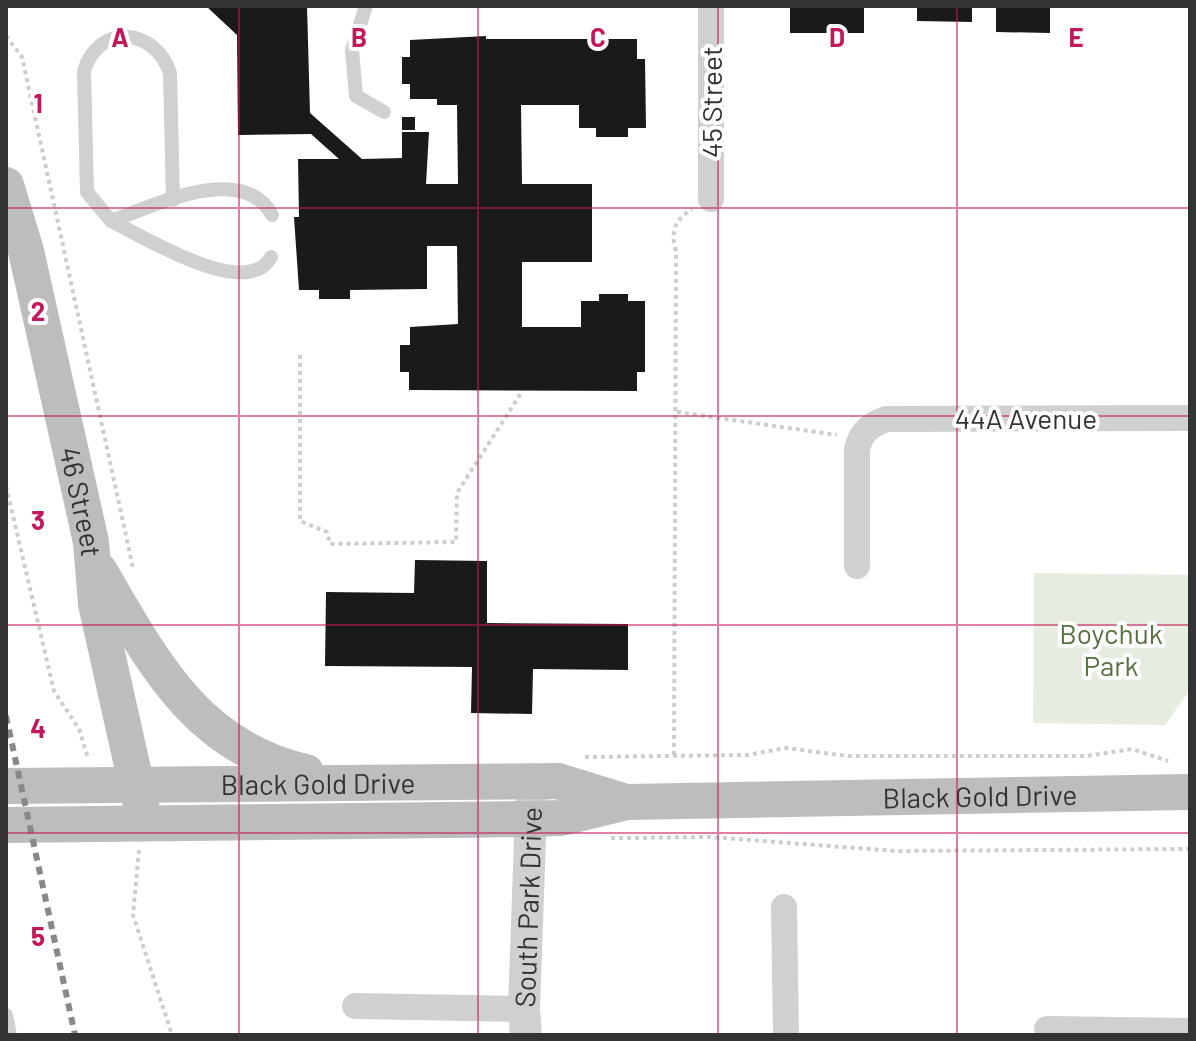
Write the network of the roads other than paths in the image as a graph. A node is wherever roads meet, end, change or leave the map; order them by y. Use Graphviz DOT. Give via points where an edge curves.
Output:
graph roads {
  1 [pos="366,6"];
  2 [pos="711,6"];
  3 [pos="384,112"];
  4 [pos="6,185"];
  5 [pos="711,199"];
  6 [pos="173,200"];
  7 [pos="272,215"];
  8 [pos="111,221"];
  9 [pos="271,257"];
  10 [pos="1190,418"];
  11 [pos="94,560"];
  12 [pos="857,566"];
  13 [pos="1184,776"];
  14 [pos="347,781"];
  15 [pos="532,781"];
  16 [pos="135,783"];
  17 [pos="6,786"];
  18 [pos="627,802"];
  19 [pos="531,819"];
  20 [pos="6,825"];
  21 [pos="142,831"];
  22 [pos="784,907"];
  23 [pos="355,1006"];
  24 [pos="6,1015"];
  25 [pos="525,1022"];
  26 [pos="1047,1029"];
  27 [pos="1190,1031"];
  28 [pos="10,1035"];
  29 [pos="786,1035"];
  1 -- 3 [label="lane" via="352,50 356,96"];
  2 -- 5 [label="street, 45 Street"];
  4 -- 11 [label="main road, 46 Street" via="26,251"];
  6 -- 7 [label="lane" via="229,188 260,199"];
  6 -- 8 [label="lane"];
  6 -- 8 [label="lane" via="170,73 165,58 144,40 112,39 89,57 84,71 87,192"];
  8 -- 9 [label="lane" via="231,273 254,271"];
  10 -- 12 [label="street, 44A Avenue" via="886,419 862,435"];
  11 -- 14 [label="main road" via="163,677 210,728 270,762"];
  11 -- 16 [label="main road, 46 Street" via="96,604"];
  13 -- 18 [label="main road, Black Gold Drive"];
  14 -- 15 [label="main road, Black Gold Drive"];
  14 -- 16 [label="main road, Black Gold Drive"];
  15 -- 18 [label="main road, Black Gold Drive" via="558,781"];
  15 -- 19 [label="street, South Park Drive"];
  16 -- 17 [label="main road, Black Gold Drive"];
  16 -- 21 [label="main road, 46 Street"];
  18 -- 19 [label="main road, Black Gold Drive" via="561,818"];
  19 -- 21 [label="main road, Black Gold Drive"];
  19 -- 25 [label="street, South Park Drive"];
  20 -- 21 [label="main road, Black Gold Drive"];
  22 -- 29 [label="street"];
  23 -- 25 [label="street"];
  24 -- 28 [label="lane"];
  26 -- 27 [label="street"];
}
